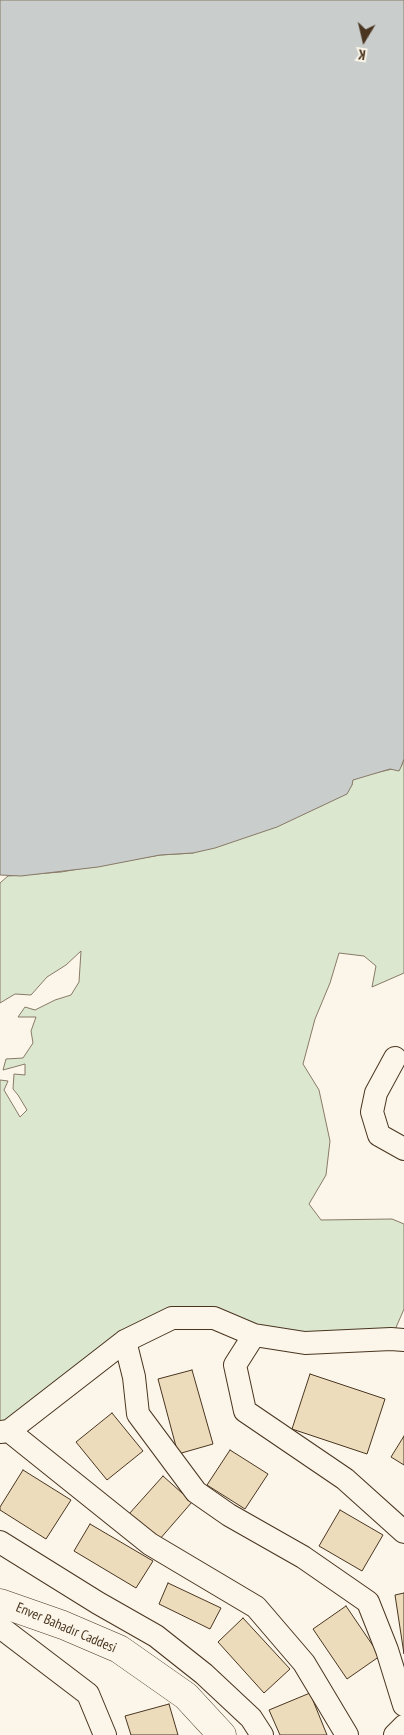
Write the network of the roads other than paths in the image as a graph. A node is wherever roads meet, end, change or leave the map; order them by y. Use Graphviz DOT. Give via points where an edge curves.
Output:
graph roads {
  1 [pos="395,1058"];
  2 [pos="404,1149"];
  3 [pos="254,1335"];
  4 [pos="404,1340"];
  5 [pos="125,1341"];
  6 [pos="4,1432"];
  7 [pos="404,1532"];
  8 [pos="0,1542"];
  9 [pos="0,1602"];
  10 [pos="0,1627"];
  11 [pos="404,1704"];
  12 [pos="404,1726"];
  13 [pos="105,1735"];
  14 [pos="222,1735"];
  15 [pos="262,1735"];
  16 [pos="347,1735"];
  17 [pos="394,1735"];
  1 -- 2 [label="street" via="376,1092 372,1112 379,1135"];
  3 -- 4 [label="street" via="305,1343"];
  3 -- 5 [label="street" via="214,1318 172,1318"];
  3 -- 7 [label="street" via="235,1365 245,1411 345,1479"];
  5 -- 6 [label="street"];
  5 -- 11 [label="street" via="134,1377 138,1414 196,1492 229,1515 303,1556 368,1602"];
  6 -- 16 [label="street" via="150,1544 256,1607 304,1663"];
  8 -- 15 [label="street" via="156,1636 204,1674 251,1718"];
  9 -- 14 [label="main road, Enver Bahadır Caddesi" via="119,1649 186,1696"];
  10 -- 13 [label="street" via="88,1694"];
  12 -- 17 [label="street"];
}
